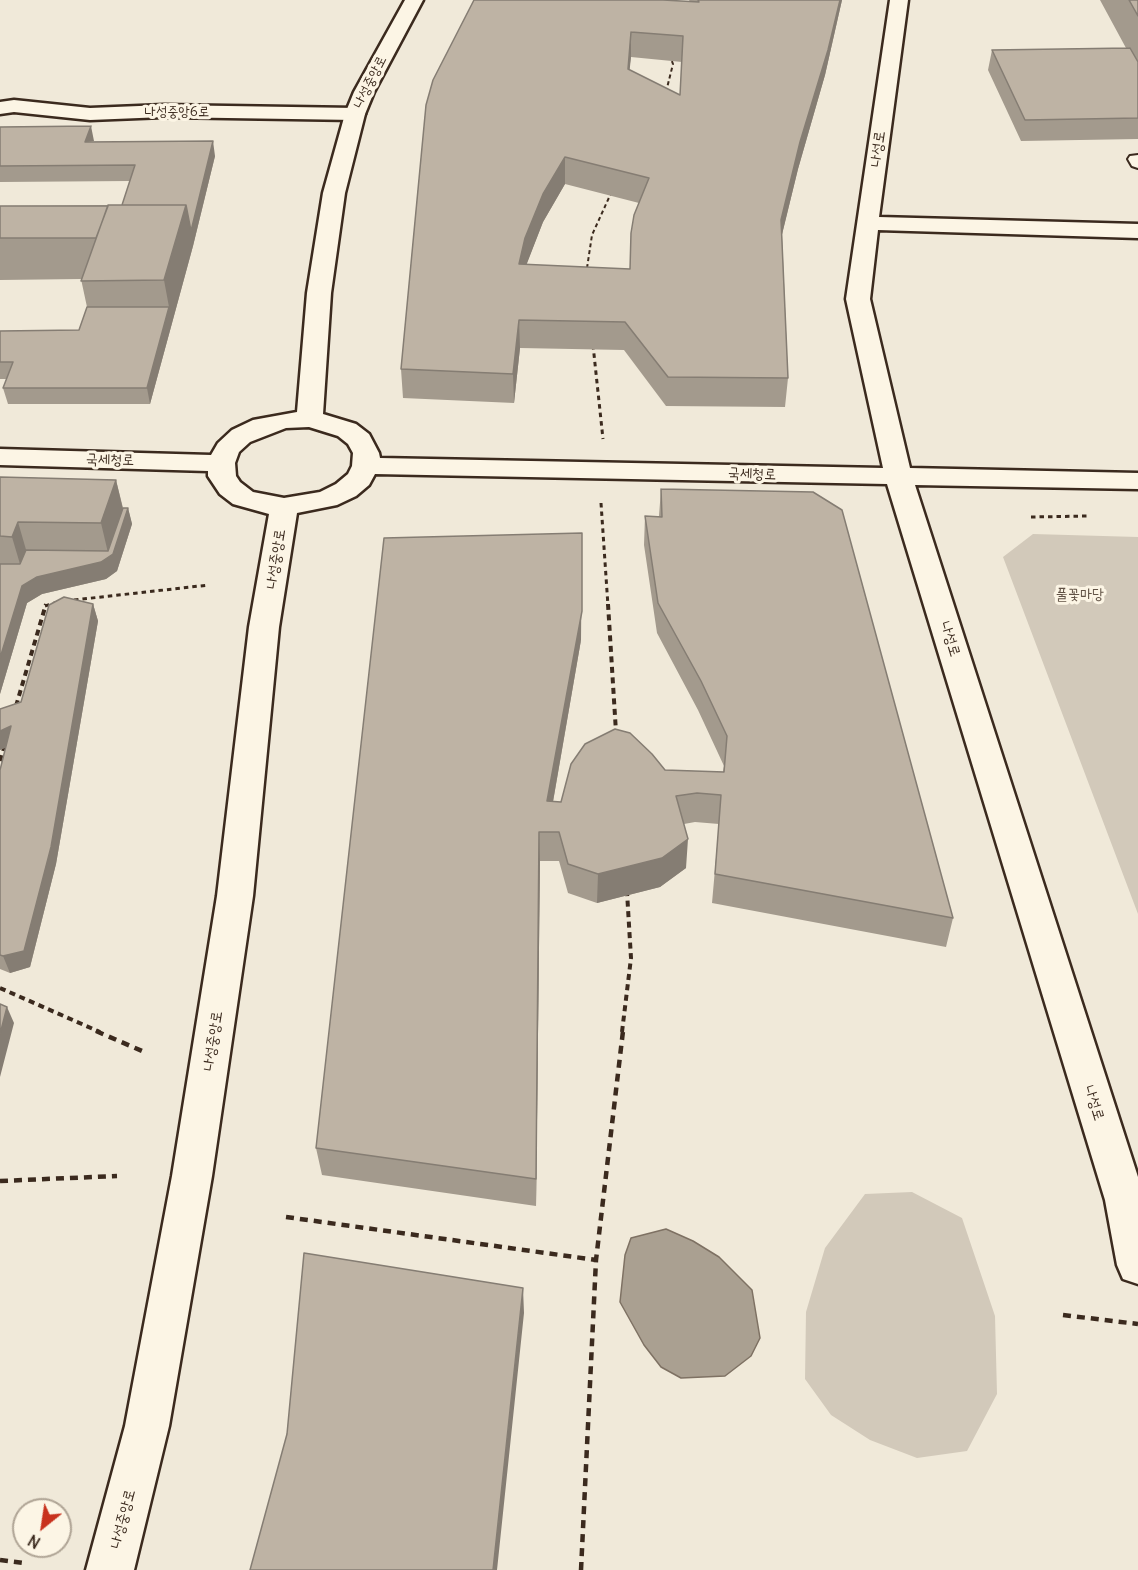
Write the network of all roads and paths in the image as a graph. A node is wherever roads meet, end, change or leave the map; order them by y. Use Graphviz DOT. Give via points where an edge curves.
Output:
graph roads {
  1 [pos="414,0"];
  2 [pos="899,0"];
  3 [pos="670,54"];
  4 [pos="664,98"];
  5 [pos="0,108"];
  6 [pos="355,114"];
  7 [pos="616,186"];
  8 [pos="867,223"];
  9 [pos="1138,231"];
  10 [pos="586,274"];
  11 [pos="593,343"];
  12 [pos="309,419"];
  13 [pos="603,435"];
  14 [pos="0,458"];
  15 [pos="221,463"];
  16 [pos="366,466"];
  17 [pos="899,478"];
  18 [pos="1138,481"];
  19 [pos="284,507"];
  20 [pos="601,512"];
  21 [pos="209,585"];
  22 [pos="13,716"];
  23 [pos="616,735"];
  24 [pos="7,739"];
  25 [pos="0,761"];
  26 [pos="627,888"];
  27 [pos="0,988"];
  28 [pos="142,1051"];
  29 [pos="117,1176"];
  30 [pos="0,1181"];
  31 [pos="286,1216"];
  32 [pos="596,1260"];
  33 [pos="1138,1266"];
  34 [pos="1063,1315"];
  35 [pos="1138,1324"];
  36 [pos="0,1560"];
  37 [pos="23,1563"];
  38 [pos="110,1570"];
  39 [pos="581,1570"];
  1 -- 6 [label="street, 나성중앙로"];
  2 -- 8 [label="street, 나성로"];
  3 -- 4 [label="path" via="673,64"];
  5 -- 6 [label="street, 나성중앙6로" via="90,114"];
  6 -- 12 [label="street, 나성중앙로" via="334,193 321,272"];
  7 -- 10 [label="path" via="592,235"];
  8 -- 9 [label="street"];
  8 -- 17 [label="street, 나성로" via="858,299"];
  11 -- 13 [label="path"];
  12 -- 15 [label="street" via="285,420 241,436 227,449"];
  12 -- 16 [label="street" via="347,430 360,440"];
  14 -- 15 [label="street, 국세청로"];
  15 -- 19 [label="street" via="222,476 243,498"];
  16 -- 17 [label="street, 국세청로"];
  16 -- 19 [label="street" via="359,479 327,500"];
  17 -- 18 [label="street, 국세청로"];
  17 -- 33 [label="street, 나성로" via="1125,1200"];
  19 -- 38 [label="street, 나성중앙로" via="264,627 235,896 192,1176 147,1426"];
  20 -- 23 [label="path"];
  21 -- 22 [label="path" via="46,604"];
  24 -- 25 [label="path"];
  26 -- 32 [label="path" via="632,958"];
  27 -- 28 [label="path"];
  29 -- 30 [label="path"];
  31 -- 32 [label="path"];
  32 -- 39 [label="path"];
  34 -- 35 [label="path"];
  36 -- 37 [label="path"];
}
